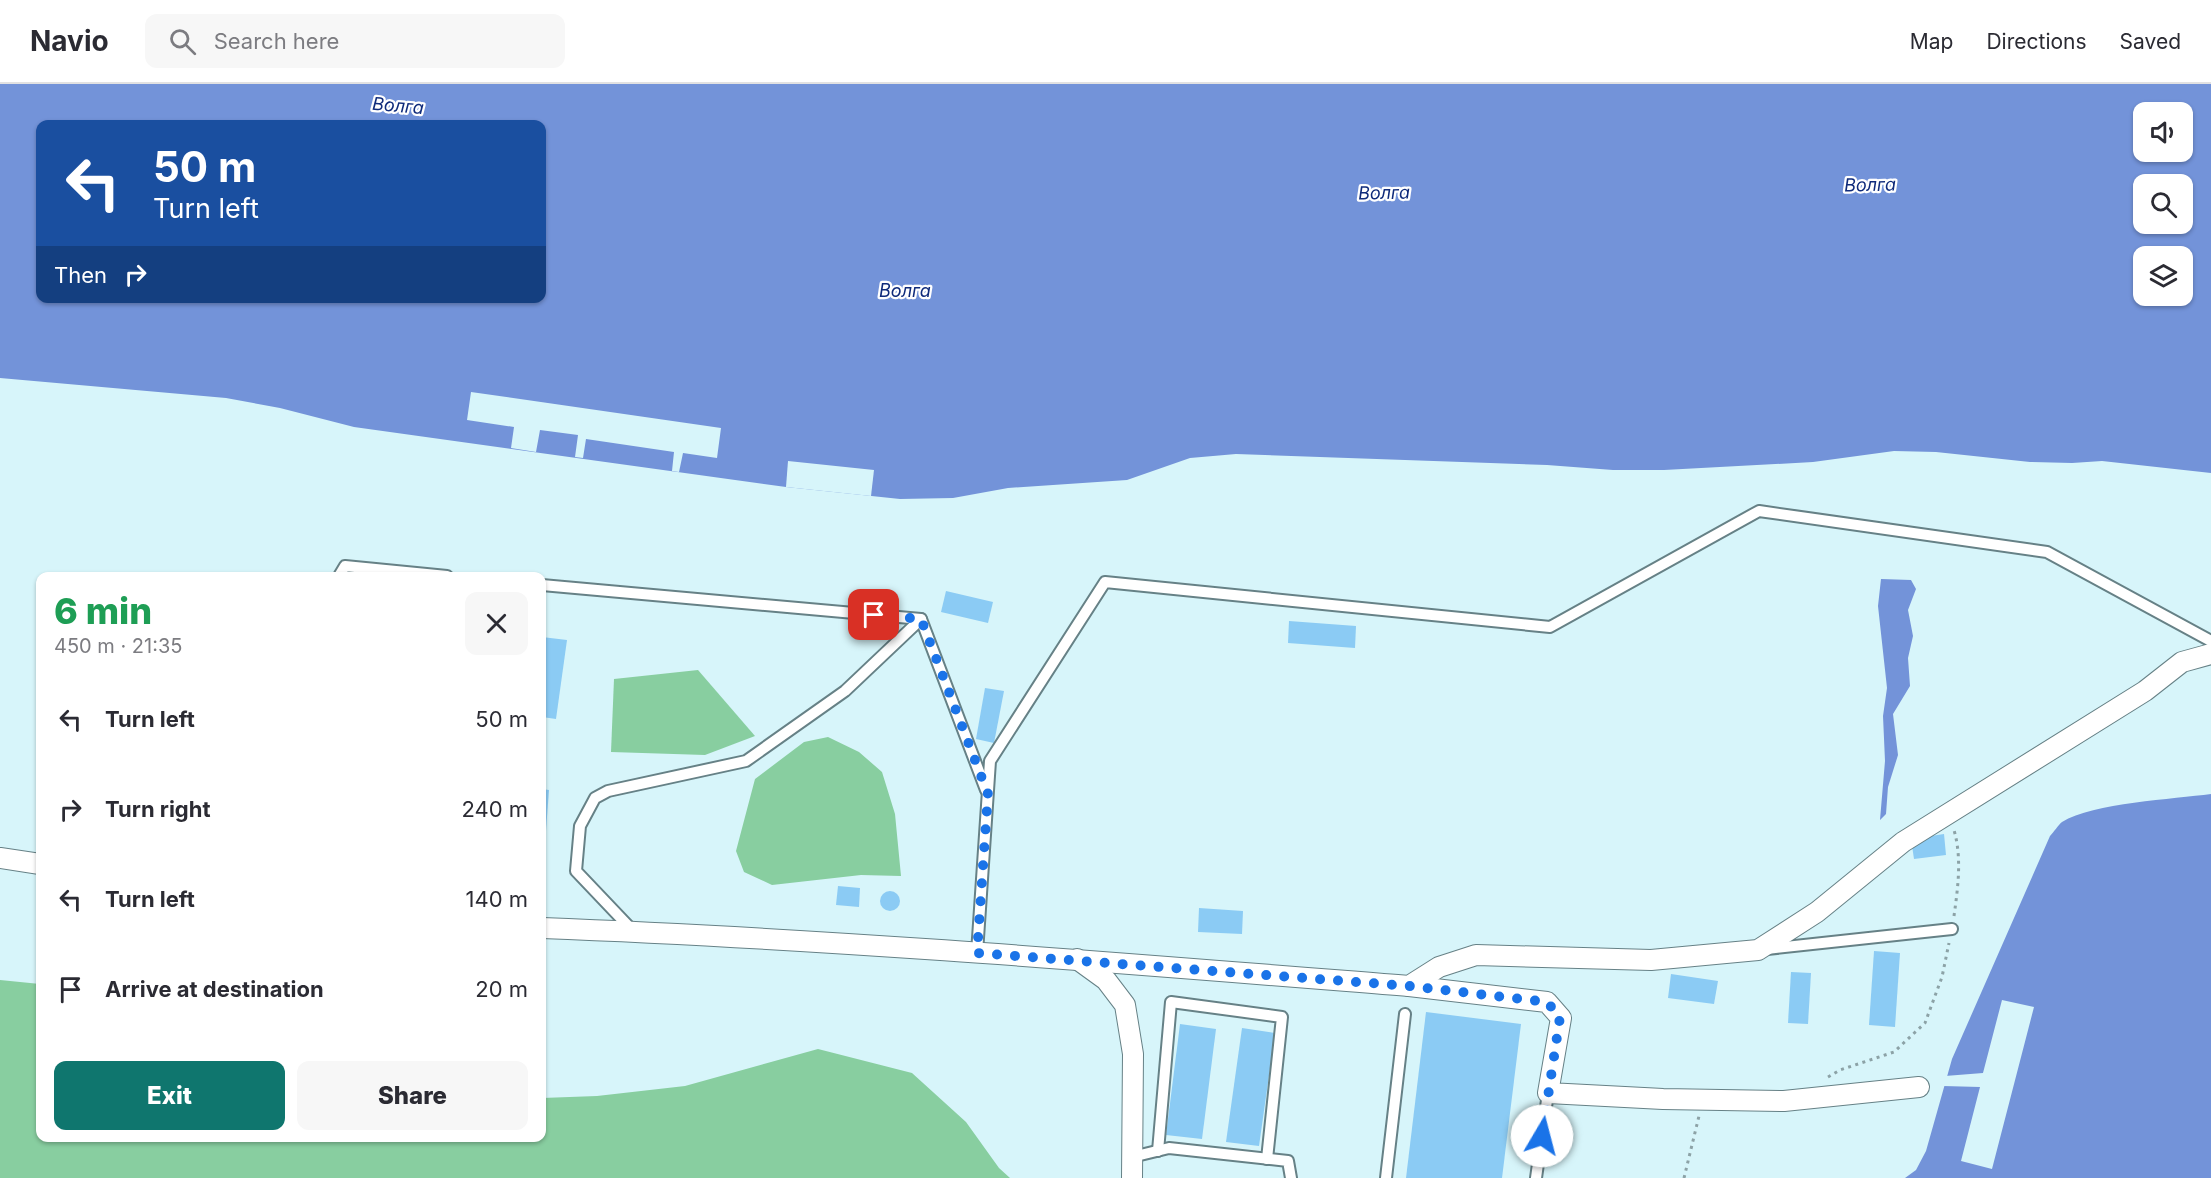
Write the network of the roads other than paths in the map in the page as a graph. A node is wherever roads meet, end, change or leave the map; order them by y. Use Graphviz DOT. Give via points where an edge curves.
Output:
graph roads {
  1 [pos="341,572"];
  2 [pos="406,572"];
  3 [pos="546,585"];
  4 [pos="921,619"];
  5 [pos="2211,641"];
  6 [pos="2211,654"];
  7 [pos="988,794"];
  8 [pos="0,858"];
  9 [pos="36,863"];
  10 [pos="546,928"];
  11 [pos="1952,929"];
  12 [pos="634,932"];
  13 [pos="1758,950"];
  14 [pos="977,953"];
  15 [pos="1077,959"];
  16 [pos="1409,986"];
  17 [pos="1405,1014"];
  18 [pos="1919,1087"];
  19 [pos="1548,1093"];
  20 [pos="1158,1151"];
  21 [pos="1132,1157"];
  22 [pos="1267,1159"];
  23 [pos="1132,1178"];
  24 [pos="1291,1178"];
  25 [pos="1386,1178"];
  26 [pos="1536,1178"];
  1 -- 2 [label="lane" via="345,566"];
  3 -- 4 [label="lane"];
  4 -- 7 [label="lane"];
  4 -- 12 [label="lane" via="845,691 746,761 608,790 595,798 579,826 576,871"];
  5 -- 7 [label="lane" via="2047,552 1759,511 1550,627 1105,582 990,761"];
  6 -- 13 [label="street" via="2182,662 2145,691 1903,842 1817,912"];
  7 -- 14 [label="lane"];
  8 -- 9 [label="street"];
  10 -- 12 [label="street"];
  11 -- 13 [label="lane"];
  12 -- 14 [label="street"];
  13 -- 16 [label="street" via="1652,960 1476,956 1439,967"];
  14 -- 15 [label="street"];
  15 -- 16 [label="street"];
  15 -- 21 [label="street" via="1106,980 1125,1005 1133,1054"];
  16 -- 19 [label="street" via="1547,1002 1560,1017"];
  17 -- 25 [label="lane"];
  18 -- 19 [label="street" via="1784,1101"];
  19 -- 26 [label="lane"];
  20 -- 21 [label="lane"];
  20 -- 22 [label="lane" via="1169,1148"];
  20 -- 22 [label="lane" via="1171,1002 1282,1017"];
  21 -- 23 [label="street"];
  22 -- 24 [label="lane" via="1288,1161"];
}
